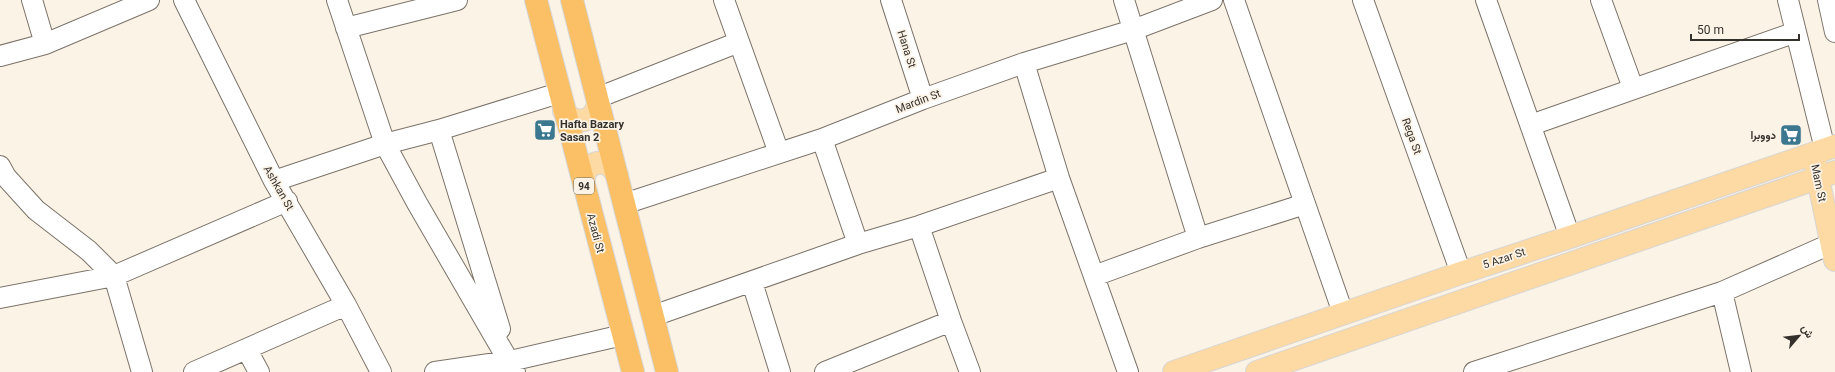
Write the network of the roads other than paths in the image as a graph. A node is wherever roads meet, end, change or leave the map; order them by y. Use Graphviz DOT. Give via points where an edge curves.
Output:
graph roads {
  1 [pos="32,0"];
  2 [pos="148,0"];
  3 [pos="184,0"];
  4 [pos="337,0"];
  5 [pos="457,0"];
  6 [pos="536,0"];
  7 [pos="572,0"];
  8 [pos="724,0"];
  9 [pos="891,0"];
  10 [pos="1124,0"];
  11 [pos="1212,0"];
  12 [pos="1234,0"];
  13 [pos="1363,0"];
  14 [pos="1486,0"];
  15 [pos="1601,0"];
  16 [pos="1788,0"];
  17 [pos="1828,0"];
  18 [pos="412,5"];
  19 [pos="346,28"];
  20 [pos="1133,30"];
  21 [pos="1796,32"];
  22 [pos="1835,32"];
  23 [pos="739,42"];
  24 [pos="45,44"];
  25 [pos="0,56"];
  26 [pos="1024,63"];
  27 [pos="1633,88"];
  28 [pos="923,99"];
  29 [pos="598,101"];
  30 [pos="562,102"];
  31 [pos="1531,125"];
  32 [pos="438,130"];
  33 [pos="822,139"];
  34 [pos="385,144"];
  35 [pos="1824,149"];
  36 [pos="779,152"];
  37 [pos="0,166"];
  38 [pos="617,175"];
  39 [pos="1826,175"];
  40 [pos="1059,178"];
  41 [pos="274,180"];
  42 [pos="584,185"];
  43 [pos="287,201"];
  44 [pos="624,204"];
  45 [pos="1305,204"];
  46 [pos="919,226"];
  47 [pos="1570,237"];
  48 [pos="1198,238"];
  49 [pos="858,244"];
  50 [pos="1834,249"];
  51 [pos="1461,272"];
  52 [pos="114,276"];
  53 [pos="1094,276"];
  54 [pos="752,282"];
  55 [pos="1722,292"];
  56 [pos="0,298"];
  57 [pos="346,305"];
  58 [pos="1343,313"];
  59 [pos="653,316"];
  60 [pos="951,321"];
  61 [pos="623,335"];
  62 [pos="247,350"];
  63 [pos="513,367"];
  64 [pos="1202,367"];
  65 [pos="142,372"];
  66 [pos="194,372"];
  67 [pos="259,372"];
  68 [pos="381,372"];
  69 [pos="435,372"];
  70 [pos="633,372"];
  71 [pos="668,372"];
  72 [pos="780,372"];
  73 [pos="825,372"];
  74 [pos="970,372"];
  75 [pos="1128,372"];
  76 [pos="1174,372"];
  77 [pos="1257,372"];
  78 [pos="1474,372"];
  79 [pos="1741,372"];
  1 -- 24 [label="street"];
  2 -- 24 [label="street"];
  3 -- 41 [label="street, Ashkan St"];
  4 -- 19 [label="street"];
  5 -- 18 [label="street"];
  6 -- 30 [label="highway, Azadi St / 94"];
  7 -- 29 [label="highway"];
  8 -- 23 [label="street"];
  9 -- 28 [label="street, Hana St"];
  10 -- 20 [label="street"];
  11 -- 20 [label="street, Mardin St"];
  12 -- 45 [label="street"];
  13 -- 51 [label="street, Rega St"];
  14 -- 31 [label="street"];
  15 -- 27 [label="street"];
  16 -- 21 [label="street"];
  17 -- 22 [label="street"];
  18 -- 19 [label="street"];
  19 -- 34 [label="street"];
  20 -- 26 [label="street, Mardin St"];
  20 -- 48 [label="street"];
  21 -- 27 [label="street"];
  21 -- 35 [label="street"];
  23 -- 29 [label="street"];
  23 -- 36 [label="street"];
  24 -- 25 [label="street"];
  26 -- 28 [label="street, Mardin St"];
  26 -- 40 [label="street"];
  27 -- 31 [label="street"];
  28 -- 33 [label="street, Mardin St"];
  29 -- 30 [label="main road" via="594,115 584,121 572,120"];
  29 -- 38 [label="highway"];
  30 -- 32 [label="street"];
  30 -- 42 [label="highway, Azadi St / 94"];
  31 -- 47 [label="street"];
  32 -- 34 [label="street"];
  32 -- 63 [label="street"];
  33 -- 36 [label="street, Mardin St"];
  33 -- 49 [label="street"];
  34 -- 41 [label="street"];
  34 -- 63 [label="street"];
  35 -- 39 [label="main road, Mam St"];
  35 -- 47 [label="main road, 5 Azar St"];
  36 -- 44 [label="street, Mardin St"];
  37 -- 52 [label="street" via="6,177 36,210 88,251"];
  38 -- 42 [label="main road" via="608,165 595,164 585,172"];
  38 -- 44 [label="highway"];
  39 -- 50 [label="main road, Mam St"];
  39 -- 77 [label="main road"];
  40 -- 46 [label="street"];
  40 -- 53 [label="street"];
  41 -- 43 [label="street, Ashkan St"];
  42 -- 61 [label="highway, Azadi St / 94"];
  43 -- 52 [label="street"];
  43 -- 57 [label="street, Ashkan St"];
  44 -- 59 [label="highway"];
  45 -- 48 [label="street"];
  45 -- 58 [label="street"];
  46 -- 49 [label="street"];
  46 -- 60 [label="street"];
  47 -- 51 [label="main road, 5 Azar St"];
  48 -- 53 [label="street"];
  49 -- 54 [label="street"];
  50 -- 55 [label="street"];
  51 -- 58 [label="main road, 5 Azar St"];
  52 -- 56 [label="street"];
  52 -- 65 [label="street"];
  53 -- 75 [label="street"];
  54 -- 59 [label="street"];
  54 -- 72 [label="street"];
  55 -- 78 [label="street"];
  55 -- 79 [label="street"];
  57 -- 62 [label="street"];
  57 -- 68 [label="street, Ashkan St"];
  58 -- 64 [label="main road, 5 Azar St"];
  59 -- 71 [label="highway"];
  60 -- 73 [label="street"];
  60 -- 74 [label="street"];
  61 -- 63 [label="street"];
  61 -- 70 [label="highway, Azadi St / 94"];
  62 -- 66 [label="street"];
  62 -- 67 [label="street"];
  63 -- 69 [label="street"];
  64 -- 76 [label="main road, 5 Azar St"];
}
